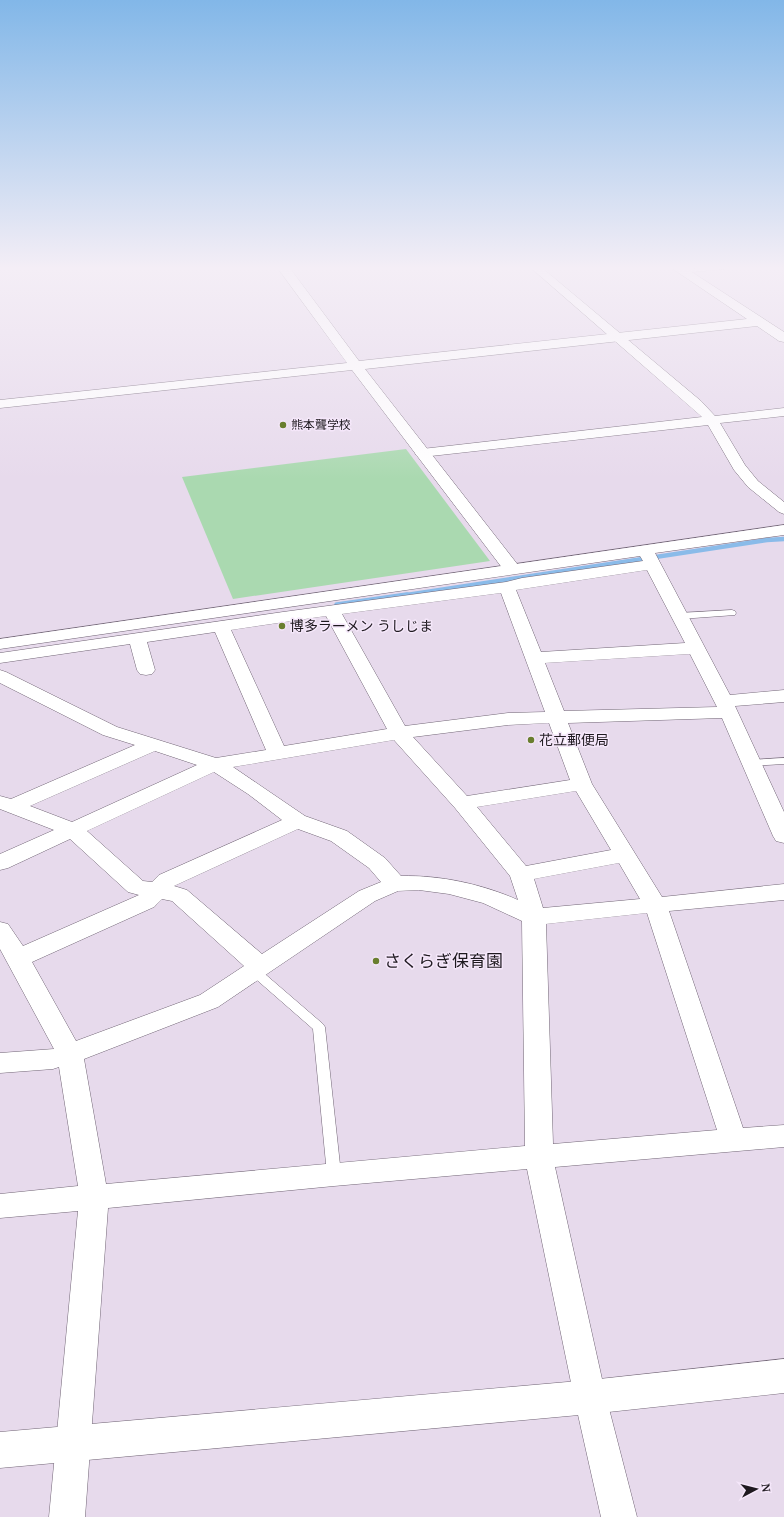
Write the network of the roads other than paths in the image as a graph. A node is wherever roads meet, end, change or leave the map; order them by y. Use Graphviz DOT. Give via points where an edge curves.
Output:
graph roads {
  1 [pos="335,338"];
  2 [pos="612,338"];
  3 [pos="620,338"];
  4 [pos="356,366"];
  5 [pos="0,404"];
  6 [pos="784,412"];
  7 [pos="711,419"];
  8 [pos="422,453"];
  9 [pos="784,509"];
  10 [pos="784,530"];
  11 [pos="649,558"];
  12 [pos="510,578"];
  13 [pos="280,610"];
  14 [pos="332,611"];
  15 [pos="732,613"];
  16 [pos="680,616"];
  17 [pos="221,627"];
  18 [pos="137,639"];
  19 [pos="0,644"];
  20 [pos="696,648"];
  21 [pos="0,658"];
  22 [pos="533,658"];
  23 [pos="146,670"];
  24 [pos="0,676"];
  25 [pos="784,696"];
  26 [pos="726,707"];
  27 [pos="555,717"];
  28 [pos="399,732"];
  29 [pos="156,744"];
  30 [pos="277,753"];
  31 [pos="784,761"];
  32 [pos="751,763"];
  33 [pos="215,764"];
  34 [pos="582,784"];
  35 [pos="462,803"];
  36 [pos="6,804"];
  37 [pos="778,807"];
  38 [pos="297,821"];
  39 [pos="72,829"];
  40 [pos="784,836"];
  41 [pos="625,855"];
  42 [pos="0,863"];
  43 [pos="521,874"];
  44 [pos="395,884"];
  45 [pos="157,891"];
  46 [pos="784,892"];
  47 [pos="656,904"];
  48 [pos="534,917"];
  49 [pos="0,930"];
  50 [pos="18,958"];
  51 [pos="258,969"];
  52 [pos="70,1054"];
  53 [pos="0,1063"];
  54 [pos="784,1136"];
  55 [pos="734,1141"];
  56 [pos="539,1158"];
  57 [pos="334,1174"];
  58 [pos="94,1198"];
  59 [pos="0,1206"];
  60 [pos="784,1376"];
  61 [pos="590,1397"];
  62 [pos="73,1443"];
  63 [pos="0,1450"];
  64 [pos="67,1517"];
  65 [pos="619,1517"];
  1 -- 4 [label="street"];
  2 -- 4 [label="street"];
  3 -- 7 [label="street"];
  4 -- 5 [label="street"];
  4 -- 8 [label="street"];
  6 -- 7 [label="street"];
  7 -- 8 [label="street"];
  7 -- 9 [label="street" via="739,468 753,484"];
  8 -- 12 [label="street"];
  10 -- 11 [label="street"];
  11 -- 12 [label="street" via="522,583"];
  11 -- 16 [label="street"];
  12 -- 13 [label="street"];
  12 -- 14 [label="street"];
  12 -- 22 [label="street"];
  13 -- 14 [label="street"];
  13 -- 17 [label="street"];
  13 -- 19 [label="street"];
  14 -- 28 [label="street"];
  15 -- 16 [label="lane"];
  16 -- 20 [label="street"];
  17 -- 18 [label="street"];
  17 -- 30 [label="street"];
  18 -- 21 [label="street"];
  18 -- 23 [label="street"];
  20 -- 22 [label="street"];
  20 -- 26 [label="street"];
  22 -- 27 [label="street"];
  24 -- 29 [label="street" via="110,731"];
  25 -- 26 [label="street"];
  26 -- 27 [label="street"];
  26 -- 32 [label="street"];
  27 -- 28 [label="street"];
  27 -- 34 [label="street"];
  28 -- 30 [label="street"];
  28 -- 35 [label="street"];
  29 -- 33 [label="street"];
  29 -- 36 [label="street"];
  30 -- 33 [label="street"];
  31 -- 32 [label="lane"];
  32 -- 37 [label="street"];
  33 -- 38 [label="street" via="256,790"];
  33 -- 39 [label="street"];
  34 -- 35 [label="street"];
  34 -- 41 [label="street"];
  35 -- 43 [label="street"];
  36 -- 39 [label="street"];
  37 -- 40 [label="street"];
  38 -- 44 [label="street" via="339,836 377,863"];
  38 -- 45 [label="street" via="167,880"];
  39 -- 42 [label="street"];
  39 -- 45 [label="street" via="136,887"];
  41 -- 43 [label="street"];
  41 -- 47 [label="street"];
  43 -- 48 [label="street"];
  44 -- 48 [label="street" via="419,883 449,887 490,897"];
  44 -- 51 [label="street" via="367,896"];
  45 -- 50 [label="street" via="146,902"];
  45 -- 51 [label="street" via="179,895"];
  46 -- 47 [label="street"];
  47 -- 48 [label="street"];
  47 -- 55 [label="street"];
  48 -- 56 [label="street"];
  49 -- 50 [label="street"];
  50 -- 52 [label="street"];
  51 -- 52 [label="street" via="209,1001"];
  51 -- 57 [label="lane" via="319,1027"];
  52 -- 53 [label="street"];
  52 -- 58 [label="street"];
  54 -- 55 [label="street"];
  55 -- 56 [label="street"];
  56 -- 57 [label="street"];
  56 -- 61 [label="street"];
  57 -- 58 [label="street"];
  58 -- 59 [label="street"];
  58 -- 62 [label="street"];
  60 -- 61 [label="street"];
  61 -- 62 [label="street"];
  61 -- 65 [label="street"];
  62 -- 63 [label="street"];
  62 -- 64 [label="street"];
}
